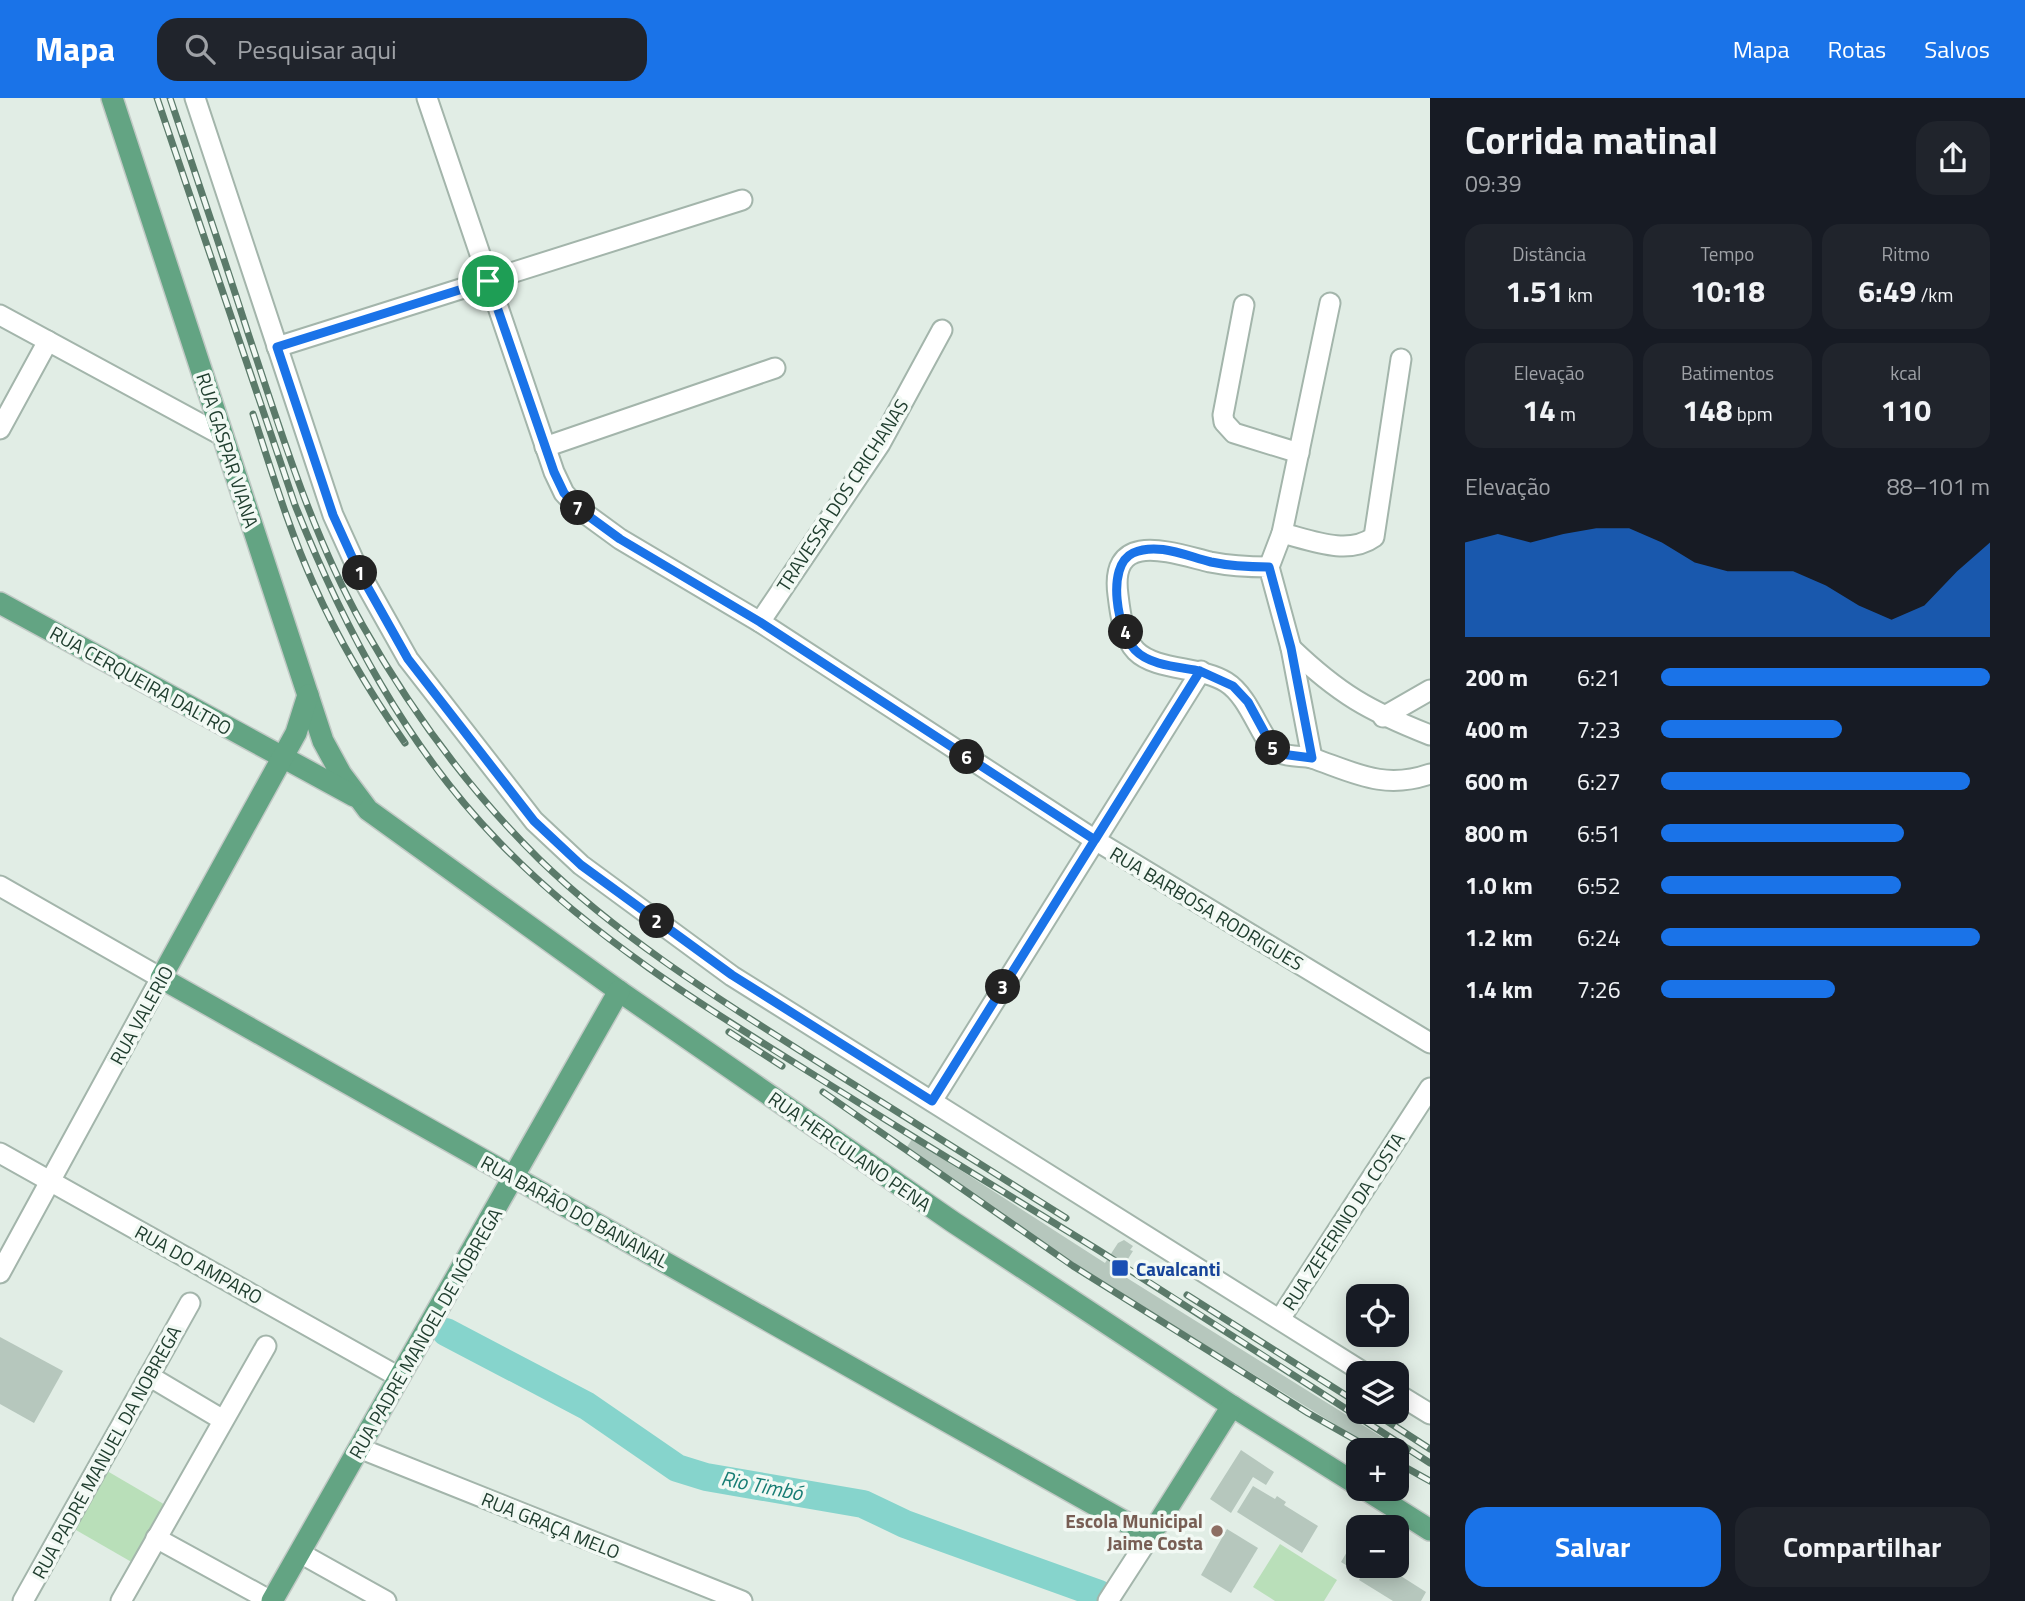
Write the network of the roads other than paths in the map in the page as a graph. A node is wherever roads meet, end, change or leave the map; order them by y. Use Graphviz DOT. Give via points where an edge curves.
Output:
graph roads {
  1 [pos="112,98"];
  2 [pos="427,98"];
  3 [pos="197,99"];
  4 [pos="742,201"];
  5 [pos="488,281"];
  6 [pos="1330,303"];
  7 [pos="1244,304"];
  8 [pos="0,315"];
  9 [pos="942,330"];
  10 [pos="48,341"];
  11 [pos="277,347"];
  12 [pos="1401,359"];
  13 [pos="775,368"];
  14 [pos="0,429"];
  15 [pos="223,436"];
  16 [pos="545,447"];
  17 [pos="1299,453"];
  18 [pos="1282,533"];
  19 [pos="1269,567"];
  20 [pos="0,603"];
  21 [pos="760,622"];
  22 [pos="1291,648"];
  23 [pos="1200,671"];
  24 [pos="1430,690"];
  25 [pos="308,695"];
  26 [pos="1383,717"];
  27 [pos="1430,735"];
  28 [pos="282,757"];
  29 [pos="1312,758"];
  30 [pos="1430,774"];
  31 [pos="356,797"];
  32 [pos="1095,840"];
  33 [pos="0,886"];
  34 [pos="161,978"];
  35 [pos="619,991"];
  36 [pos="1430,1043"];
  37 [pos="1430,1088"];
  38 [pos="932,1101"];
  39 [pos="0,1153"];
  40 [pos="515,1177"];
  41 [pos="51,1181"];
  42 [pos="0,1273"];
  43 [pos="190,1303"];
  44 [pos="1280,1319"];
  45 [pos="266,1346"];
  46 [pos="1346,1361"];
  47 [pos="149,1376"];
  48 [pos="399,1377"];
  49 [pos="1409,1401"];
  50 [pos="1232,1406"];
  51 [pos="1430,1414"];
  52 [pos="223,1420"];
  53 [pos="359,1448"];
  54 [pos="1346,1477"];
  55 [pos="1384,1501"];
  56 [pos="1430,1530"];
  57 [pos="1150,1536"];
  58 [pos="156,1538"];
  59 [pos="300,1553"];
  60 [pos="23,1601"];
  61 [pos="121,1601"];
  62 [pos="272,1601"];
  63 [pos="386,1601"];
  64 [pos="742,1601"];
  65 [pos="1108,1601"];
  1 -- 15 [label="main road, RUA GASPAR VIANA"];
  2 -- 5 [label="street, RUA BARBOSA RODRIGUES"];
  3 -- 11 [label="street"];
  4 -- 5 [label="street"];
  5 -- 11 [label="street"];
  5 -- 16 [label="street, RUA BARBOSA RODRIGUES"];
  6 -- 17 [label="street"];
  7 -- 17 [label="street" via="1224,422 1234,433"];
  8 -- 10 [label="street"];
  9 -- 21 [label="street, TRAVESSA DOS CRICHANAS" via="880,444"];
  10 -- 14 [label="street"];
  10 -- 15 [label="street"];
  11 -- 38 [label="street" via="333,515 358,570 408,659 534,821 581,865 732,975"];
  12 -- 18 [label="street" via="1374,537 1352,547"];
  13 -- 16 [label="street"];
  15 -- 25 [label="main road, RUA GASPAR VIANA"];
  16 -- 21 [label="street, RUA BARBOSA RODRIGUES" via="564,493 579,509 620,539"];
  17 -- 18 [label="street"];
  18 -- 19 [label="street"];
  19 -- 22 [label="street"];
  19 -- 23 [label="street" via="1238,566 1149,549 1122,561 1115,579 1119,609 1136,651 1168,665"];
  20 -- 28 [label="main road, RUA CERQUEIRA DALTRO"];
  21 -- 32 [label="street, RUA BARBOSA RODRIGUES"];
  22 -- 26 [label="street" via="1351,699"];
  22 -- 29 [label="street"];
  23 -- 29 [label="street" via="1233,686 1248,702 1273,748 1281,754"];
  23 -- 32 [label="street"];
  24 -- 26 [label="street"];
  25 -- 28 [label="main road" via="303,719"];
  25 -- 31 [label="main road, RUA GASPAR VIANA" via="323,741"];
  26 -- 27 [label="street"];
  28 -- 31 [label="main road, RUA CERQUEIRA DALTRO"];
  28 -- 34 [label="main road, RUA VALERIO"];
  29 -- 30 [label="street" via="1374,780 1410,781"];
  31 -- 35 [label="main road, RUA HERCULANO PENA" via="382,822"];
  32 -- 36 [label="street, RUA BARBOSA RODRIGUES"];
  32 -- 38 [label="street"];
  33 -- 34 [label="street, RUA BARÃO DO BANANAL"];
  34 -- 40 [label="main road, RUA BARÃO DO BANANAL"];
  34 -- 41 [label="street, RUA VALERIO"];
  35 -- 40 [label="main road, RUA PADRE MANOEL DE NÓBREGA"];
  35 -- 50 [label="main road, RUA HERCULANO PENA" via="953,1222"];
  37 -- 44 [label="street, RUA ZEFERINO DA COSTA"];
  38 -- 44 [label="street"];
  39 -- 41 [label="street, RUA DO AMPARO"];
  40 -- 48 [label="main road, RUA PADRE MANOEL DE NÓBREGA"];
  40 -- 57 [label="main road, RUA BARÃO DO BANANAL"];
  41 -- 42 [label="street, RUA VALERIO"];
  41 -- 48 [label="street, RUA DO AMPARO"];
  43 -- 47 [label="street, RUA PADRE MANUEL DA NOBREGA"];
  44 -- 46 [label="street"];
  45 -- 52 [label="street"];
  47 -- 52 [label="street"];
  47 -- 60 [label="street, RUA PADRE MANUEL DA NOBREGA"];
  48 -- 53 [label="main road, RUA PADRE MANOEL DE NÓBREGA"];
  49 -- 51 [label="street"];
  50 -- 54 [label="main road, RUA HERCULANO PENA"];
  50 -- 57 [label="main road"];
  52 -- 58 [label="street"];
  53 -- 59 [label="main road, RUA PADRE MANOEL DE NÓBREGA"];
  53 -- 64 [label="street, RUA GRAÇA MELO"];
  55 -- 56 [label="main road"];
  57 -- 65 [label="street"];
  58 -- 61 [label="street"];
  58 -- 62 [label="street"];
  59 -- 62 [label="main road, RUA PADRE MANOEL DE NÓBREGA"];
  59 -- 63 [label="street"];
}
